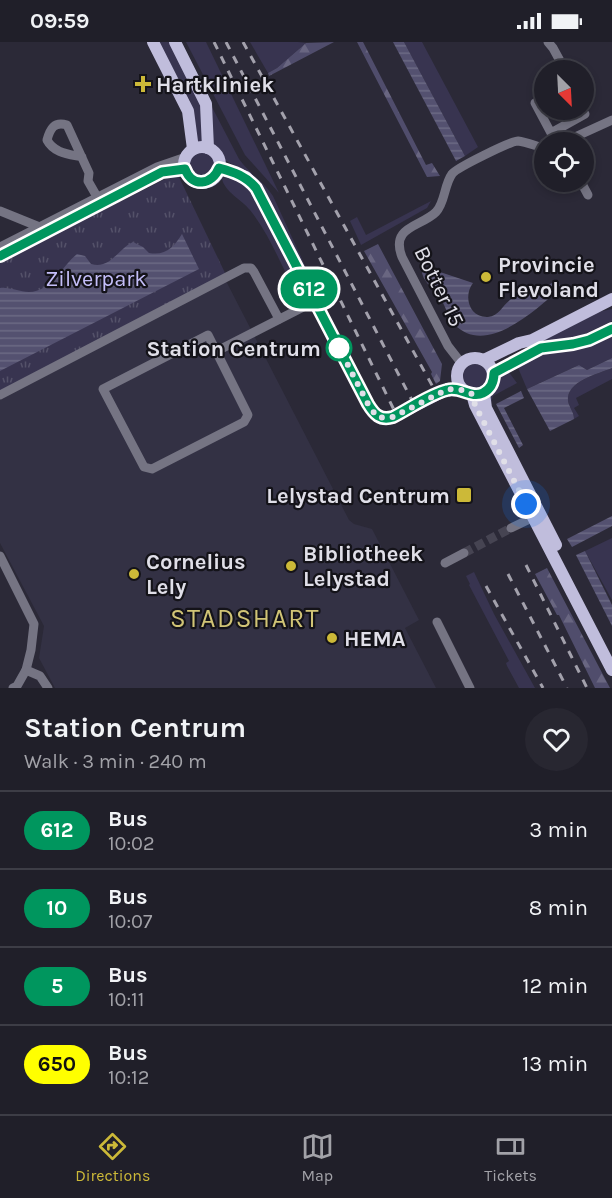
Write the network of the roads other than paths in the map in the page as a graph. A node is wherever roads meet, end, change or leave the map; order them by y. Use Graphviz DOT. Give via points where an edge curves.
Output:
graph roads {
  1 [pos="153,42"];
  2 [pos="175,42"];
  3 [pos="548,42"];
  4 [pos="560,60"];
  5 [pos="544,120"];
  6 [pos="571,120"];
  7 [pos="588,120"];
  8 [pos="612,120"];
  9 [pos="594,130"];
  10 [pos="589,132"];
  11 [pos="534,146"];
  12 [pos="208,148"];
  13 [pos="82,157"];
  14 [pos="188,158"];
  15 [pos="141,162"];
  16 [pos="219,168"];
  17 [pos="147,175"];
  18 [pos="586,192"];
  19 [pos="588,195"];
  20 [pos="99,201"];
  21 [pos="0,211"];
  22 [pos="43,230"];
  23 [pos="0,247"];
  24 [pos="0,256"];
  25 [pos="612,299"];
  26 [pos="315,301"];
  27 [pos="279,319"];
  28 [pos="612,329"];
  29 [pos="215,352"];
  30 [pos="484,360"];
  31 [pos="462,364"];
  32 [pos="494,373"];
  33 [pos="457,378"];
  34 [pos="448,389"];
  35 [pos="473,392"];
  36 [pos="0,395"];
  37 [pos="537,516"];
  38 [pos="511,528"];
  39 [pos="464,553"];
  40 [pos="0,556"];
  41 [pos="445,563"];
  42 [pos="437,622"];
  43 [pos="612,652"];
  44 [pos="26,670"];
  45 [pos="612,670"];
  46 [pos="469,686"];
  47 [pos="13,688"];
  48 [pos="48,688"];
  1 -- 14 [label="main road" via="188,111"];
  2 -- 12 [label="main road" via="206,104"];
  3 -- 4 [label="street"];
  5 -- 6 [label="street" via="551,133"];
  7 -- 9 [label="street"];
  8 -- 9 [label="street"];
  9 -- 10 [label="street"];
  11 -- 31 [label="street, Botter 15" via="516,141 452,173 438,210 405,230 399,240 402,257 448,346"];
  12 -- 14 [label="main road" via="203,147"];
  12 -- 16 [label="main road" via="218,157"];
  13 -- 20 [label="street" via="88,181"];
  14 -- 16 [label="main road" via="186,174 194,181 213,178"];
  14 -- 17 [label="street" via="170,161"];
  15 -- 17 [label="street"];
  16 -- 26 [label="main road" via="246,177 256,188"];
  17 -- 20 [label="street"];
  18 -- 19 [label="street"];
  20 -- 22 [label="street"];
  21 -- 22 [label="street"];
  22 -- 23 [label="street"];
  22 -- 24 [label="street"];
  25 -- 30 [label="main road"];
  26 -- 27 [label="street"];
  26 -- 34 [label="main road" via="373,413 381,418 393,417"];
  27 -- 29 [label="street"];
  27 -- 36 [label="street" via="251,268 244,268"];
  28 -- 32 [label="main road" via="589,340 541,348"];
  29 -- 29 [label="street" via="208,335 103,389 144,467 152,469 244,422 248,415"];
  30 -- 31 [label="main road" via="472,358"];
  30 -- 32 [label="main road"];
  31 -- 33 [label="main road"];
  32 -- 35 [label="main road" via="492,385"];
  33 -- 34 [label="main road"];
  33 -- 35 [label="main road"];
  34 -- 35 [label="main road"];
  35 -- 37 [label="main road" via="475,405"];
  37 -- 38 [label="street"];
  37 -- 43 [label="main road"];
  37 -- 45 [label="main road"];
  39 -- 41 [label="street"];
  40 -- 44 [label="street" via="34,624"];
  42 -- 46 [label="street"];
  44 -- 47 [label="street"];
  44 -- 48 [label="street" via="40,676"];
}
